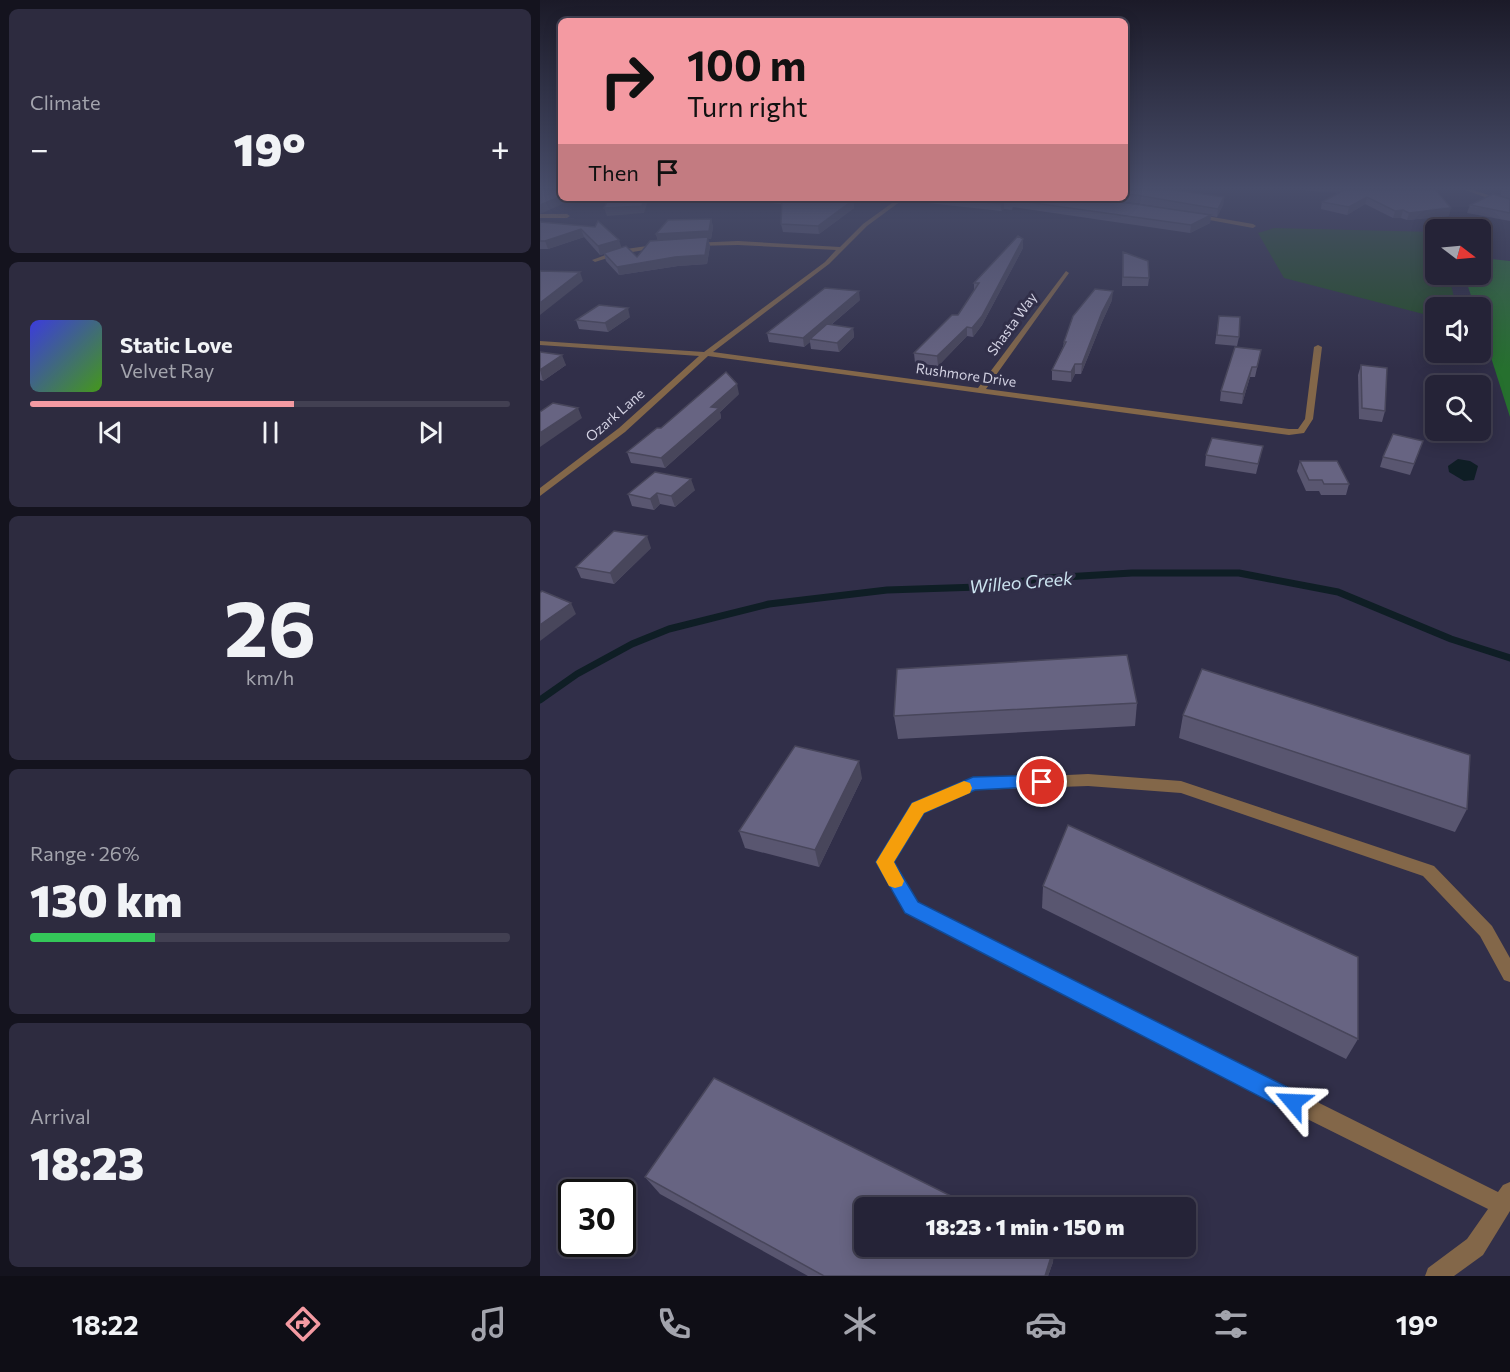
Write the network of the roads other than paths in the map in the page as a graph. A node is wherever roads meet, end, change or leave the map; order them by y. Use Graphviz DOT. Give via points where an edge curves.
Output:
graph roads {
  1 [pos="842,249"];
  2 [pos="637,250"];
  3 [pos="595,260"];
  4 [pos="1066,273"];
  5 [pos="540,342"];
  6 [pos="1318,347"];
  7 [pos="707,354"];
  8 [pos="980,391"];
  9 [pos="540,494"];
  10 [pos="1510,974"];
  11 [pos="1506,1199"];
  12 [pos="1436,1276"];
  1 -- 7 [label="street, Ozark Lane"];
  2 -- 3 [label="street"];
  4 -- 8 [label="street, Shasta Way"];
  5 -- 7 [label="street, Rushmore Drive"];
  6 -- 8 [label="street, Rushmore Drive" via="1309,419 1301,431 1275,431"];
  7 -- 8 [label="street, Rushmore Drive"];
  7 -- 9 [label="street, Ozark Lane" via="622,430"];
  10 -- 11 [label="street" via="1486,931 1428,871 1181,787 1088,780 973,784 918,808 885,862 911,908 1252,1082"];
  11 -- 12 [label="street" via="1475,1246"];
}
